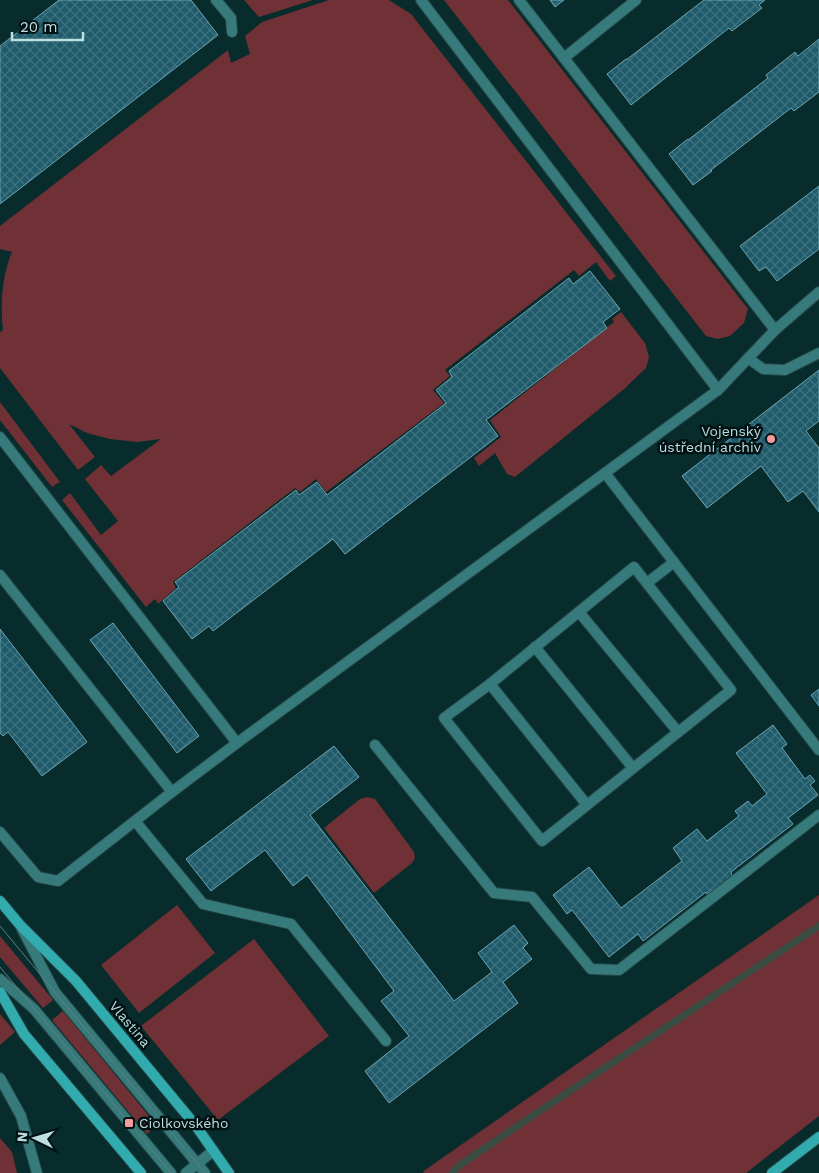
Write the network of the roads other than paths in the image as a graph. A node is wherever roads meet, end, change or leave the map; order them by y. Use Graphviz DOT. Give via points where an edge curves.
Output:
graph roads {
  1 [pos="216,0"];
  2 [pos="422,0"];
  3 [pos="519,0"];
  4 [pos="636,0"];
  5 [pos="232,32"];
  6 [pos="564,58"];
  7 [pos="819,292"];
  8 [pos="775,330"];
  9 [pos="819,353"];
  10 [pos="748,358"];
  11 [pos="718,390"];
  12 [pos="0,437"];
  13 [pos="605,473"];
  14 [pos="674,562"];
  15 [pos="0,575"];
  16 [pos="647,583"];
  17 [pos="579,612"];
  18 [pos="535,648"];
  19 [pos="490,684"];
  20 [pos="678,732"];
  21 [pos="237,743"];
  22 [pos="375,745"];
  23 [pos="819,750"];
  24 [pos="633,768"];
  25 [pos="172,792"];
  26 [pos="587,805"];
  27 [pos="819,815"];
  28 [pos="136,821"];
  29 [pos="0,832"];
  30 [pos="0,902"];
  31 [pos="20,926"];
  32 [pos="0,979"];
  33 [pos="0,992"];
  34 [pos="386,1041"];
  35 [pos="0,1078"];
  36 [pos="819,1136"];
  37 [pos="213,1151"];
  38 [pos="198,1164"];
  39 [pos="37,1173"];
  40 [pos="141,1173"];
  41 [pos="171,1173"];
  42 [pos="186,1173"];
  43 [pos="205,1173"];
  44 [pos="229,1173"];
  45 [pos="772,1173"];
  1 -- 5 [label="street" via="231,18"];
  2 -- 11 [label="street"];
  3 -- 6 [label="street"];
  4 -- 6 [label="street"];
  6 -- 8 [label="street"];
  7 -- 8 [label="street"];
  8 -- 10 [label="street"];
  9 -- 10 [label="street" via="785,370 763,369"];
  10 -- 11 [label="street"];
  11 -- 13 [label="street"];
  12 -- 21 [label="street"];
  13 -- 14 [label="street"];
  13 -- 21 [label="street"];
  14 -- 16 [label="street"];
  14 -- 23 [label="street"];
  15 -- 25 [label="street"];
  16 -- 17 [label="street" via="634,567"];
  16 -- 20 [label="street" via="732,690"];
  17 -- 18 [label="street"];
  17 -- 20 [label="street"];
  18 -- 19 [label="street"];
  18 -- 24 [label="street"];
  19 -- 26 [label="street"];
  19 -- 26 [label="street" via="444,718 542,841"];
  20 -- 24 [label="street"];
  21 -- 25 [label="street"];
  22 -- 27 [label="street" via="494,893 532,897 591,969 619,970"];
  24 -- 26 [label="street"];
  25 -- 28 [label="street"];
  28 -- 29 [label="street" via="58,881 38,877"];
  28 -- 34 [label="street" via="204,904 291,924"];
  30 -- 31 [label="street, Vlastina"];
  31 -- 37 [label="street, Vlastina" via="76,981"];
  31 -- 38 [label="street" via="55,992"];
  32 -- 41 [label="street" via="34,1010"];
  33 -- 40 [label="street" via="24,1034"];
  35 -- 39 [label="street" via="21,1116"];
  36 -- 45 [label="street"];
  37 -- 38 [label="street"];
  37 -- 44 [label="street, Vlastina"];
  38 -- 42 [label="street"];
  38 -- 43 [label="street"];
}
